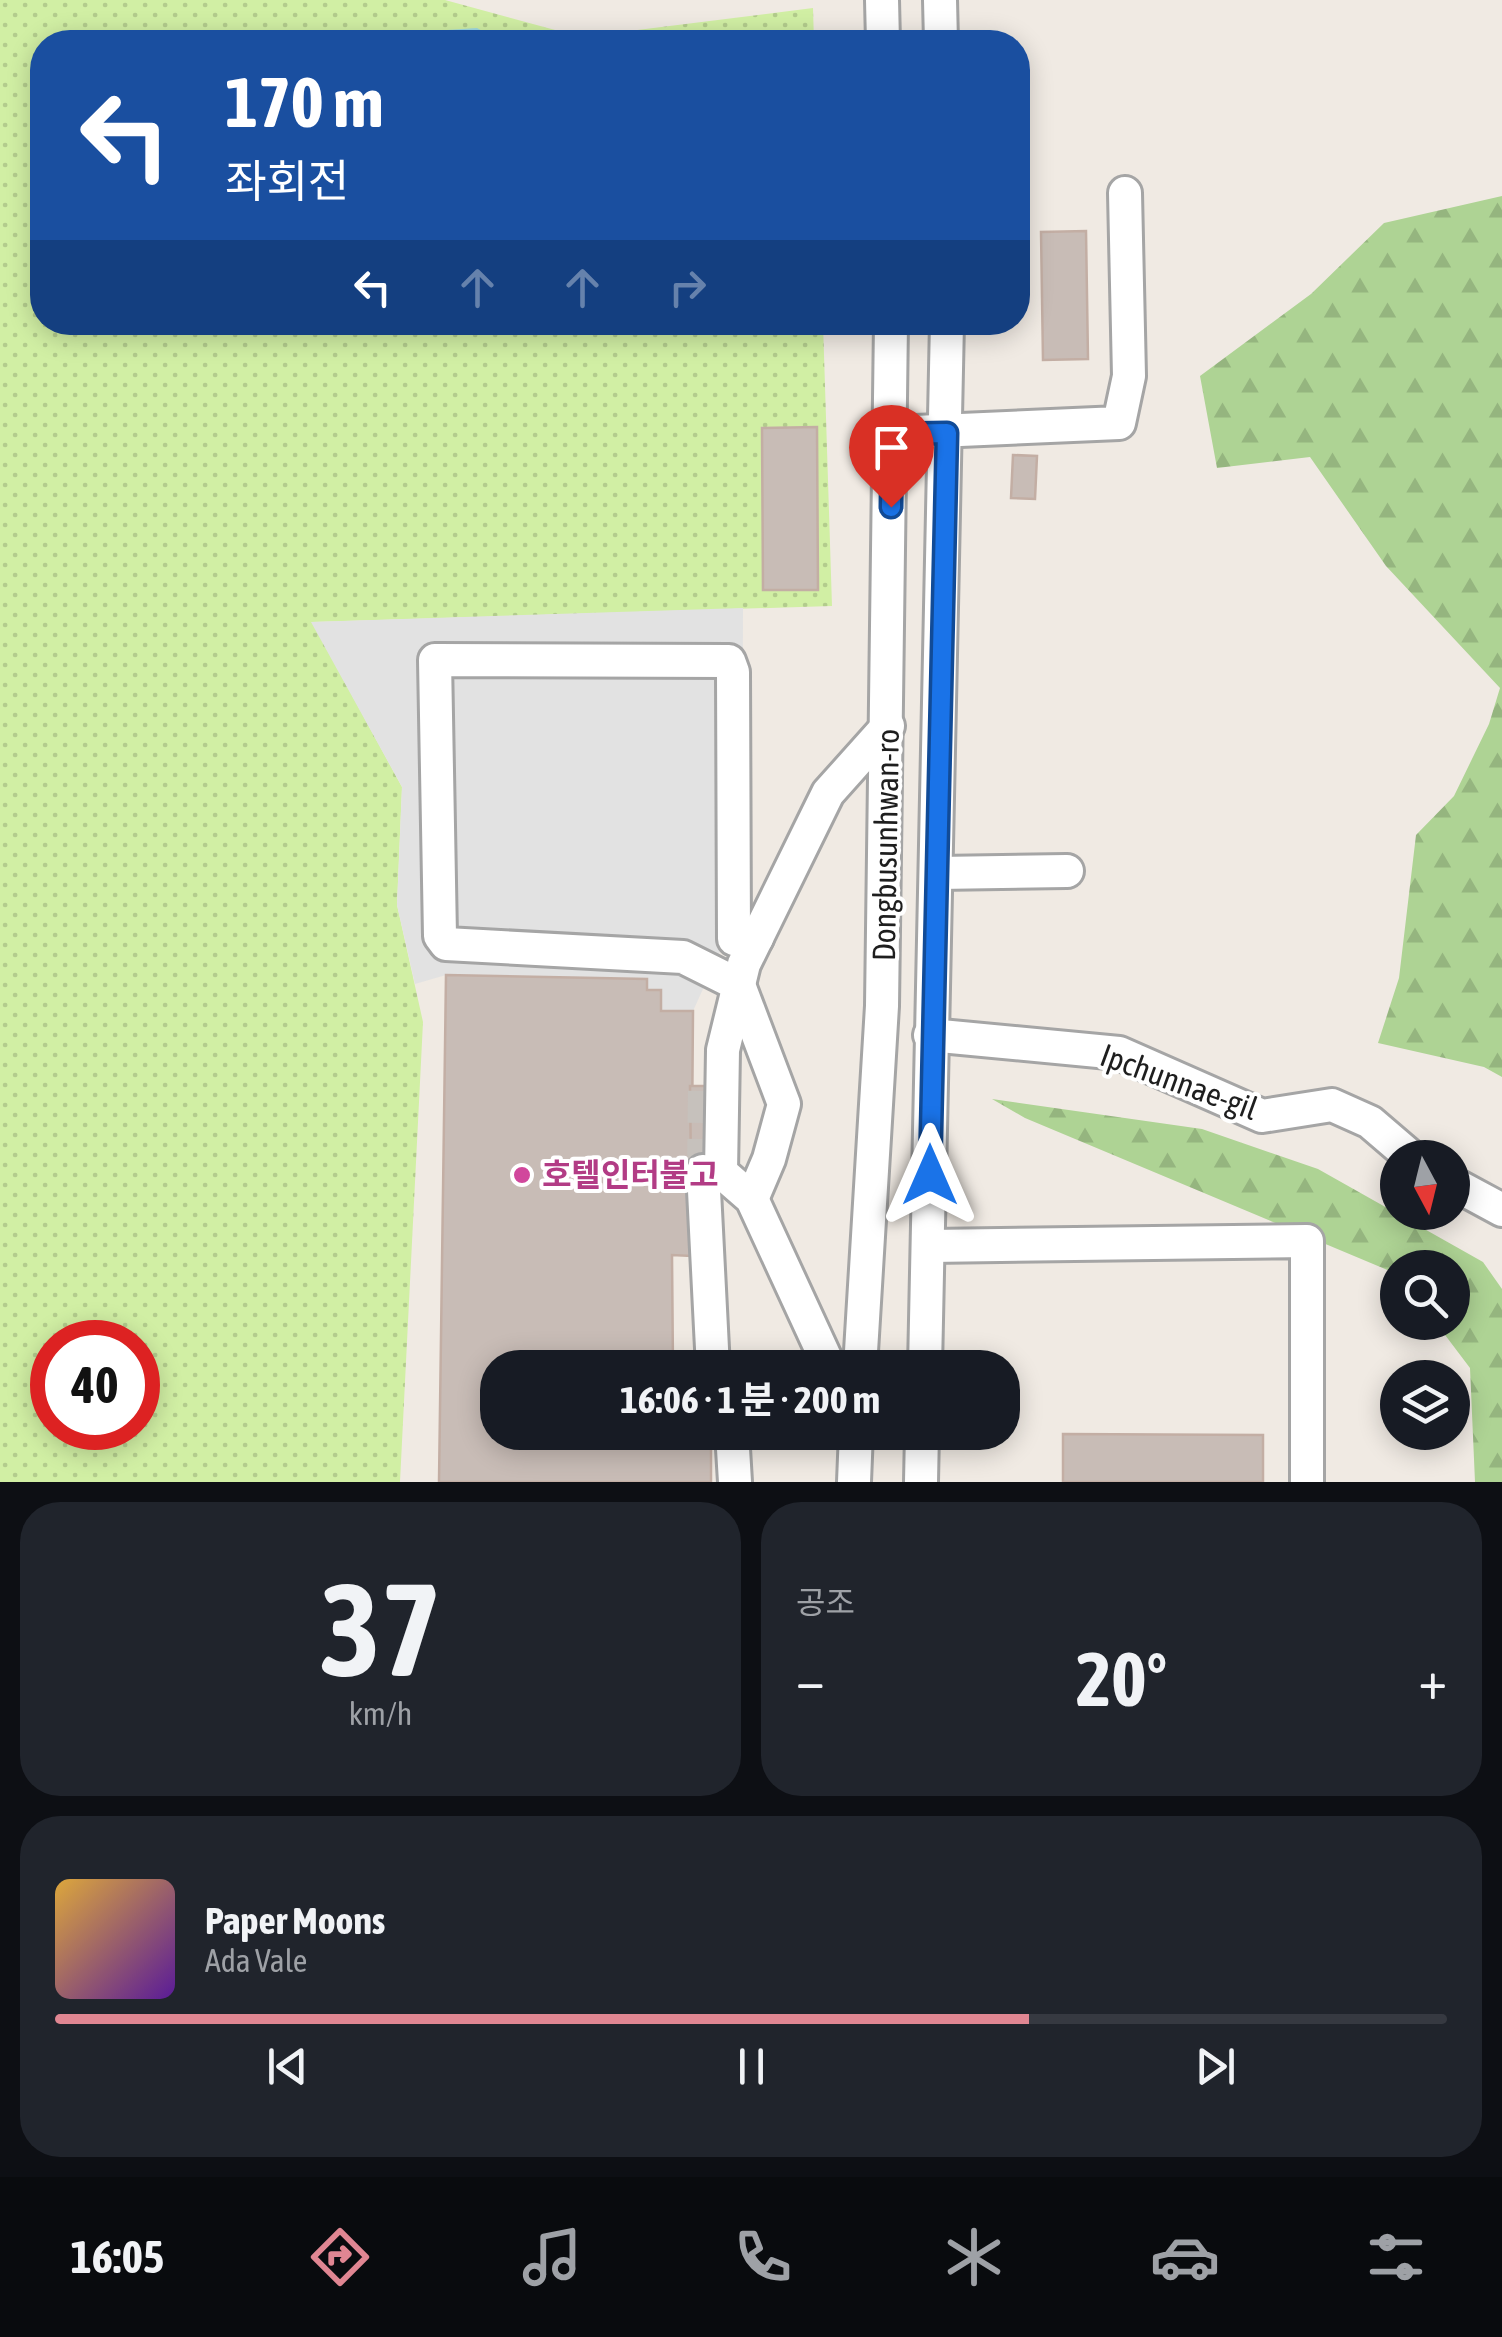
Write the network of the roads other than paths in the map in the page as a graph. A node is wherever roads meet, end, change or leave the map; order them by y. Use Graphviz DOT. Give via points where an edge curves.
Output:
graph roads {
  1 [pos="882,0"];
  2 [pos="940,0"];
  3 [pos="883,30"];
  4 [pos="941,30"];
  5 [pos="1125,192"];
  6 [pos="891,335"];
  7 [pos="947,335"];
  8 [pos="947,433"];
  9 [pos="892,434"];
  10 [pos="888,726"];
  11 [pos="1068,871"];
  12 [pos="938,873"];
  13 [pos="757,938"];
  14 [pos="739,985"];
  15 [pos="930,1034"];
  16 [pos="704,1086"];
  17 [pos="1391,1140"];
  18 [pos="703,1171"];
  19 [pos="1470,1193"];
  20 [pos="752,1199"];
  21 [pos="1502,1210"];
  22 [pos="930,1246"];
  23 [pos="712,1350"];
  24 [pos="728,1350"];
  25 [pos="822,1350"];
  26 [pos="861,1350"];
  27 [pos="926,1350"];
  28 [pos="717,1450"];
  29 [pos="733,1450"];
  30 [pos="855,1450"];
  31 [pos="921,1450"];
  32 [pos="718,1482"];
  33 [pos="735,1482"];
  34 [pos="854,1482"];
  35 [pos="920,1482"];
  36 [pos="1307,1482"];
  1 -- 3 [label="street"];
  2 -- 4 [label="street"];
  5 -- 8 [label="street" via="1129,376 1119,423"];
  6 -- 9 [label="street, Dongbusunhwan-ro"];
  7 -- 8 [label="street, Dongbusunhwan-ro"];
  8 -- 9 [label="street"];
  8 -- 12 [label="street, Dongbusunhwan-ro"];
  9 -- 10 [label="street, Dongbusunhwan-ro"];
  10 -- 13 [label="street" via="828,793"];
  10 -- 26 [label="street, Dongbusunhwan-ro" via="882,1006"];
  11 -- 12 [label="street"];
  12 -- 15 [label="street, Dongbusunhwan-ro"];
  13 -- 14 [label="street"];
  13 -- 14 [label="street" via="734,939 729,661 435,660 440,936 446,944 684,956"];
  14 -- 16 [label="street" via="703,1048"];
  14 -- 20 [label="street" via="784,1104"];
  14 -- 20 [label="street" via="723,1050 722,1172"];
  15 -- 17 [label="street, Ipchunnae-gil" via="1120,1053 1262,1116 1332,1105"];
  15 -- 22 [label="street, Dongbusunhwan-ro"];
  18 -- 23 [label="street"];
  19 -- 21 [label="street"];
  20 -- 24 [label="street" via="738,1198 725,1208"];
  20 -- 25 [label="street"];
  22 -- 27 [label="street, Dongbusunhwan-ro"];
  22 -- 36 [label="street" via="1307,1241"];
  28 -- 32 [label="street"];
  29 -- 33 [label="street"];
  30 -- 34 [label="street"];
  31 -- 35 [label="street"];
}
